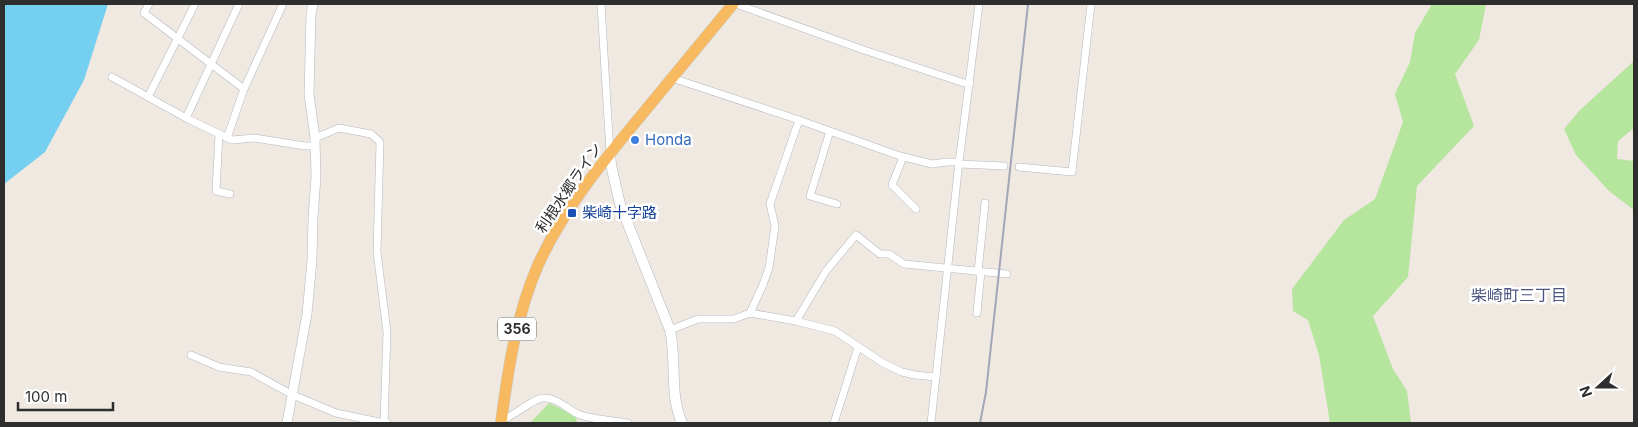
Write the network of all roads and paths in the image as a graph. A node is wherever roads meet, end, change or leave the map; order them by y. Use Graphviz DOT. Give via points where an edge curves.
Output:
graph roads {
  1 [pos="149,4"];
  2 [pos="195,4"];
  3 [pos="239,4"];
  4 [pos="283,4"];
  5 [pos="310,4"];
  6 [pos="601,4"];
  7 [pos="735,4"];
  8 [pos="979,4"];
  9 [pos="1091,4"];
  10 [pos="178,38"];
  11 [pos="211,64"];
  12 [pos="112,78"];
  13 [pos="672,78"];
  14 [pos="970,83"];
  15 [pos="244,89"];
  16 [pos="148,97"];
  17 [pos="186,118"];
  18 [pos="799,120"];
  19 [pos="830,131"];
  20 [pos="219,134"];
  21 [pos="227,138"];
  22 [pos="315,142"];
  23 [pos="610,153"];
  24 [pos="903,157"];
  25 [pos="959,163"];
  26 [pos="1004,166"];
  27 [pos="1019,167"];
  28 [pos="230,194"];
  29 [pos="985,203"];
  30 [pos="837,204"];
  31 [pos="916,209"];
  32 [pos="947,269"];
  33 [pos="980,272"];
  34 [pos="1007,274"];
  35 [pos="750,313"];
  36 [pos="976,313"];
  37 [pos="796,321"];
  38 [pos="670,330"];
  39 [pos="858,347"];
  40 [pos="191,355"];
  41 [pos="936,377"];
  42 [pos="293,395"];
  43 [pos="579,414"];
  44 [pos="501,422"];
  45 [pos="287,423"];
  46 [pos="385,423"];
  47 [pos="581,423"];
  48 [pos="628,423"];
  49 [pos="682,423"];
  50 [pos="834,423"];
  51 [pos="932,423"];
  1 -- 10 [label="street" via="144,12"];
  2 -- 10 [label="street"];
  3 -- 11 [label="street"];
  4 -- 15 [label="street"];
  5 -- 22 [label="street" via="309,94"];
  6 -- 23 [label="street"];
  7 -- 13 [label="highway, 利根水郷ライン / 356"];
  7 -- 14 [label="street" via="861,49"];
  8 -- 14 [label="street"];
  9 -- 27 [label="street" via="1072,172"];
  10 -- 11 [label="street"];
  10 -- 16 [label="street"];
  11 -- 15 [label="street"];
  11 -- 17 [label="street"];
  12 -- 16 [label="street"];
  13 -- 18 [label="street"];
  13 -- 23 [label="highway, 利根水郷ライン / 356"];
  14 -- 25 [label="street"];
  15 -- 21 [label="street"];
  16 -- 17 [label="street"];
  17 -- 20 [label="street"];
  18 -- 19 [label="street"];
  18 -- 35 [label="street" via="770,204 775,226 768,268"];
  19 -- 24 [label="street"];
  19 -- 30 [label="street" via="810,196"];
  20 -- 21 [label="street"];
  20 -- 28 [label="street" via="216,191"];
  21 -- 22 [label="street" via="254,138 305,146"];
  22 -- 42 [label="street" via="312,260 307,314"];
  22 -- 46 [label="street" via="339,128 371,134 380,142 377,252 387,332"];
  23 -- 38 [label="main road" via="620,204"];
  23 -- 44 [label="highway, 利根水郷ライン / 356" via="569,209 538,266 517,326"];
  24 -- 25 [label="street" via="932,164"];
  24 -- 31 [label="street" via="892,185"];
  25 -- 26 [label="street"];
  25 -- 32 [label="street"];
  29 -- 33 [label="street"];
  32 -- 33 [label="street"];
  32 -- 37 [label="street" via="904,264 889,254 880,254 856,235 826,271"];
  32 -- 41 [label="street"];
  33 -- 34 [label="street"];
  33 -- 36 [label="street"];
  35 -- 37 [label="street"];
  35 -- 38 [label="street" via="734,319 698,319"];
  37 -- 39 [label="street" via="835,331"];
  38 -- 49 [label="main road" via="674,351 675,403"];
  39 -- 41 [label="street" via="902,372"];
  39 -- 50 [label="street"];
  40 -- 42 [label="street" via="219,366 251,372"];
  41 -- 51 [label="street"];
  42 -- 45 [label="street"];
  42 -- 46 [label="street" via="336,413"];
  43 -- 44 [label="street" via="556,401 543,398"];
  43 -- 47 [label="street"];
  43 -- 48 [label="street"];
}
